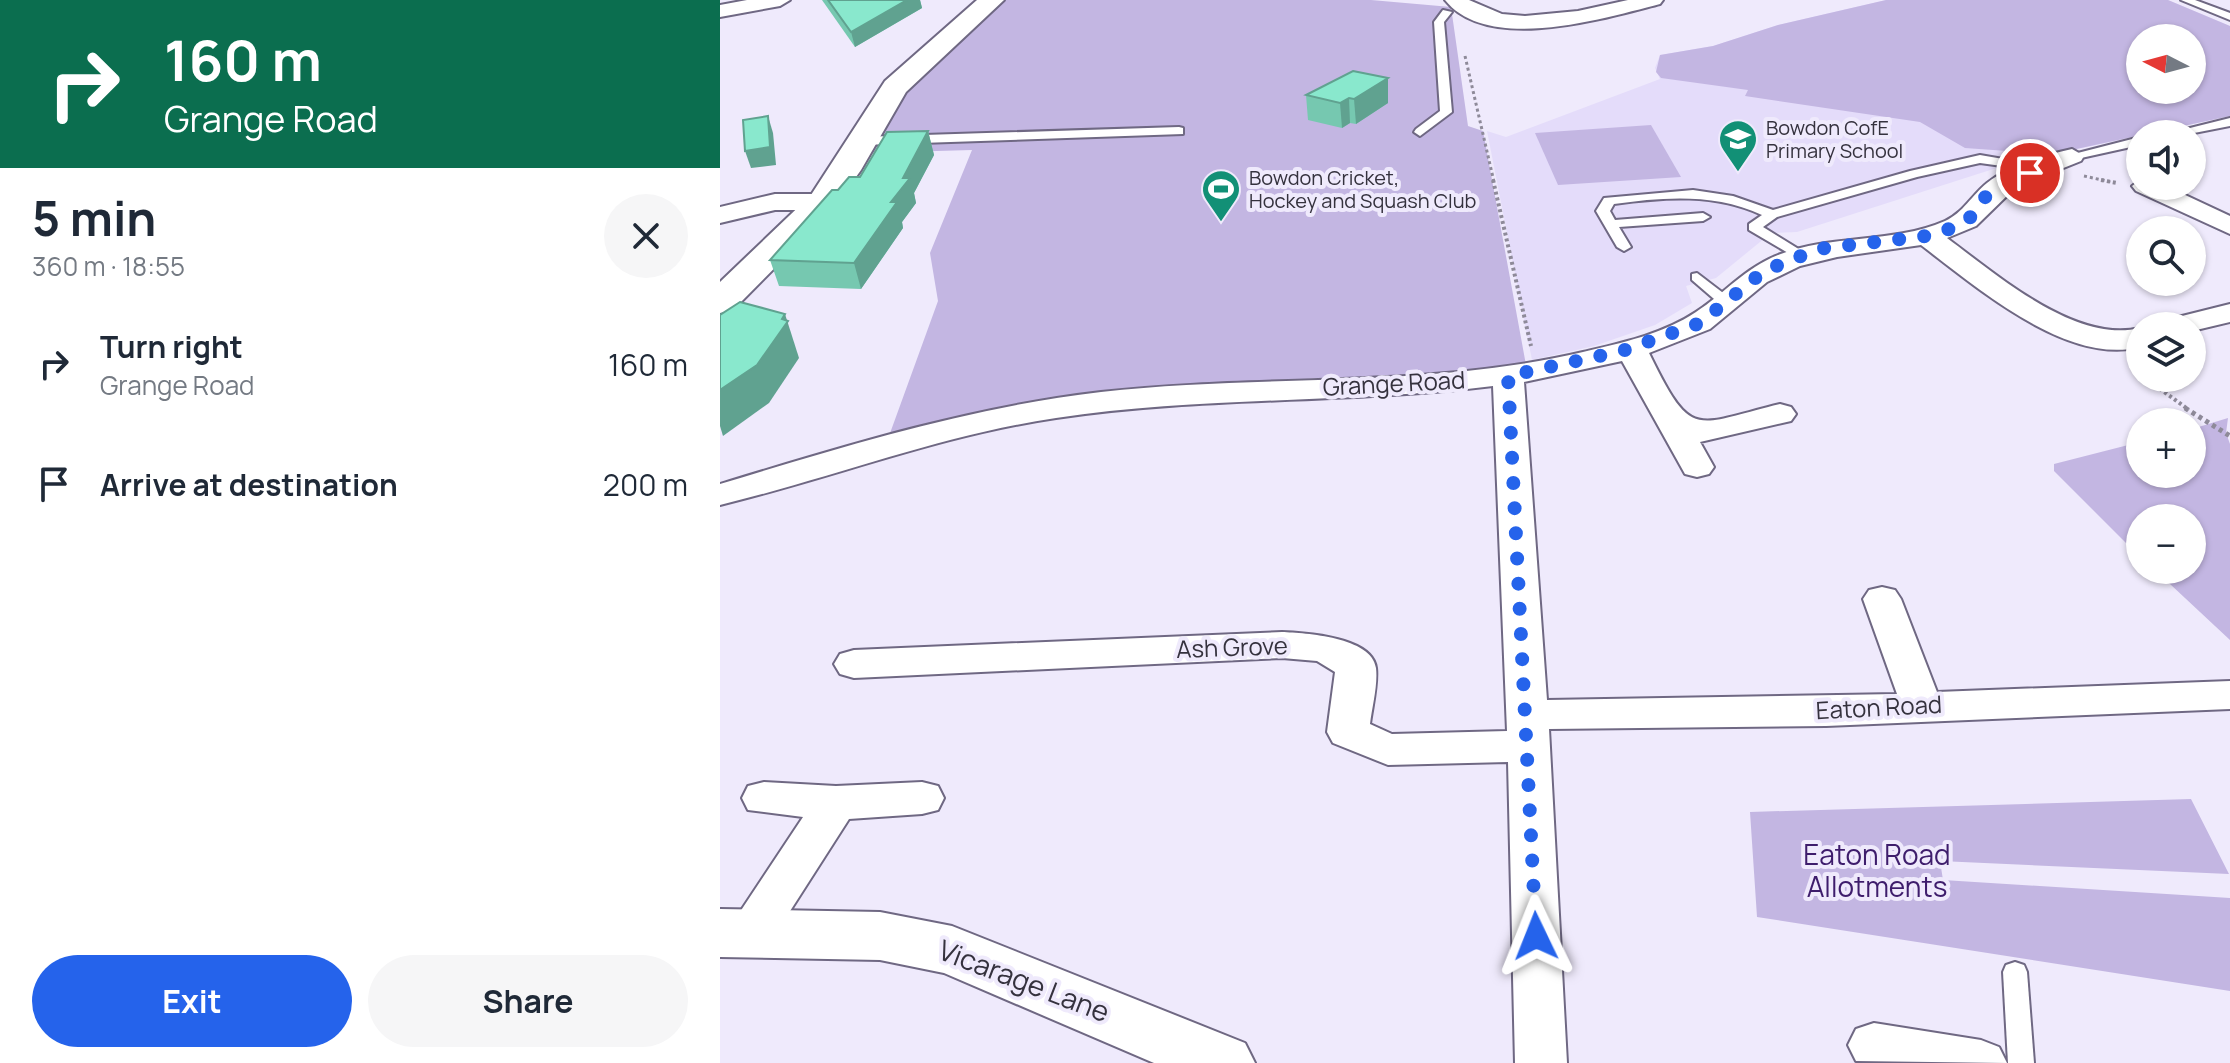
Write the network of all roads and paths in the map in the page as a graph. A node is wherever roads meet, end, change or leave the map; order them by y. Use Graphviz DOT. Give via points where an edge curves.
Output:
graph roads {
  1 [pos="780,0"];
  2 [pos="992,0"];
  3 [pos="1653,0"];
  4 [pos="2186,0"];
  5 [pos="1451,4"];
  6 [pos="720,11"];
  7 [pos="2230,17"];
  8 [pos="2230,122"];
  9 [pos="2206,127"];
  10 [pos="1179,131"];
  11 [pos="1420,132"];
  12 [pos="861,141"];
  13 [pos="2126,146"];
  14 [pos="2076,166"];
  15 [pos="2030,173"];
  16 [pos="2126,184"];
  17 [pos="2175,200"];
  18 [pos="822,202"];
  19 [pos="1772,214"];
  20 [pos="720,215"];
  21 [pos="1703,217"];
  22 [pos="1610,224"];
  23 [pos="2230,226"];
  24 [pos="1926,236"];
  25 [pos="1624,247"];
  26 [pos="1800,256"];
  27 [pos="1697,277"];
  28 [pos="720,302"];
  29 [pos="1726,302"];
  30 [pos="2230,313"];
  31 [pos="2206,319"];
  32 [pos="2126,341"];
  33 [pos="1631,347"];
  34 [pos="1522,373"];
  35 [pos="2160,392"];
  36 [pos="1780,414"];
  37 [pos="1676,424"];
  38 [pos="2230,436"];
  39 [pos="1697,467"];
  40 [pos="720,495"];
  41 [pos="1882,599"];
  42 [pos="854,664"];
  43 [pos="2230,695"];
  44 [pos="1922,706"];
  45 [pos="1528,731"];
  46 [pos="764,798"];
  47 [pos="922,798"];
  48 [pos="836,803"];
  49 [pos="735,933"];
  50 [pos="2015,972"];
  51 [pos="1874,1045"];
  52 [pos="1223,1063"];
  53 [pos="1541,1063"];
  54 [pos="1981,1063"];
  55 [pos="2021,1063"];
  1 -- 6 [label="street"];
  2 -- 12 [label="main road" via="895,87"];
  3 -- 5 [label="street" via="1540,21 1482,15"];
  4 -- 7 [label="lane"];
  5 -- 11 [label="lane" via="1439,22 1446,112"];
  5 -- 34 [label="path" via="1458,18"];
  8 -- 9 [label="lane"];
  10 -- 12 [label="lane"];
  12 -- 18 [label="main road"];
  13 -- 14 [label="lane"];
  14 -- 15 [label="street, Grange Road"];
  14 -- 16 [label="path" via="2111,184"];
  15 -- 19 [label="lane" via="1980,159"];
  15 -- 24 [label="street, Grange Road" via="1986,196 1956,227"];
  17 -- 23 [label="street"];
  18 -- 20 [label="street" via="775,202"];
  18 -- 28 [label="main road"];
  19 -- 22 [label="lane" via="1746,200 1715,193 1632,198 1609,201 1603,211"];
  19 -- 26 [label="lane" via="1754,227"];
  21 -- 22 [label="lane"];
  22 -- 25 [label="lane"];
  24 -- 26 [label="street, Grange Road" via="1818,249"];
  24 -- 32 [label="street" via="2076,332"];
  26 -- 29 [label="street, Grange Road" via="1764,271"];
  27 -- 29 [label="lane"];
  29 -- 33 [label="street, Grange Road" via="1700,323"];
  30 -- 31 [label="street"];
  33 -- 34 [label="street, Grange Road"];
  33 -- 37 [label="street" via="1650,391"];
  34 -- 40 [label="street, Grange Road" via="1436,384 1225,390 1013,414"];
  34 -- 45 [label="street"];
  35 -- 38 [label="path"];
  36 -- 37 [label="street" via="1705,432"];
  37 -- 39 [label="street"];
  41 -- 44 [label="street"];
  42 -- 45 [label="street, Ash Grove" via="1282,645 1326,648 1356,666 1348,732 1388,750"];
  43 -- 44 [label="street, Eaton Road"];
  44 -- 45 [label="street, Eaton Road"];
  45 -- 53 [label="street"];
  46 -- 48 [label="street"];
  47 -- 48 [label="street"];
  48 -- 49 [label="street"];
  49 -- 52 [label="main road, Vicarage Lane" via="880,936 952,950"];
  50 -- 55 [label="lane"];
  51 -- 54 [label="street"];
}
